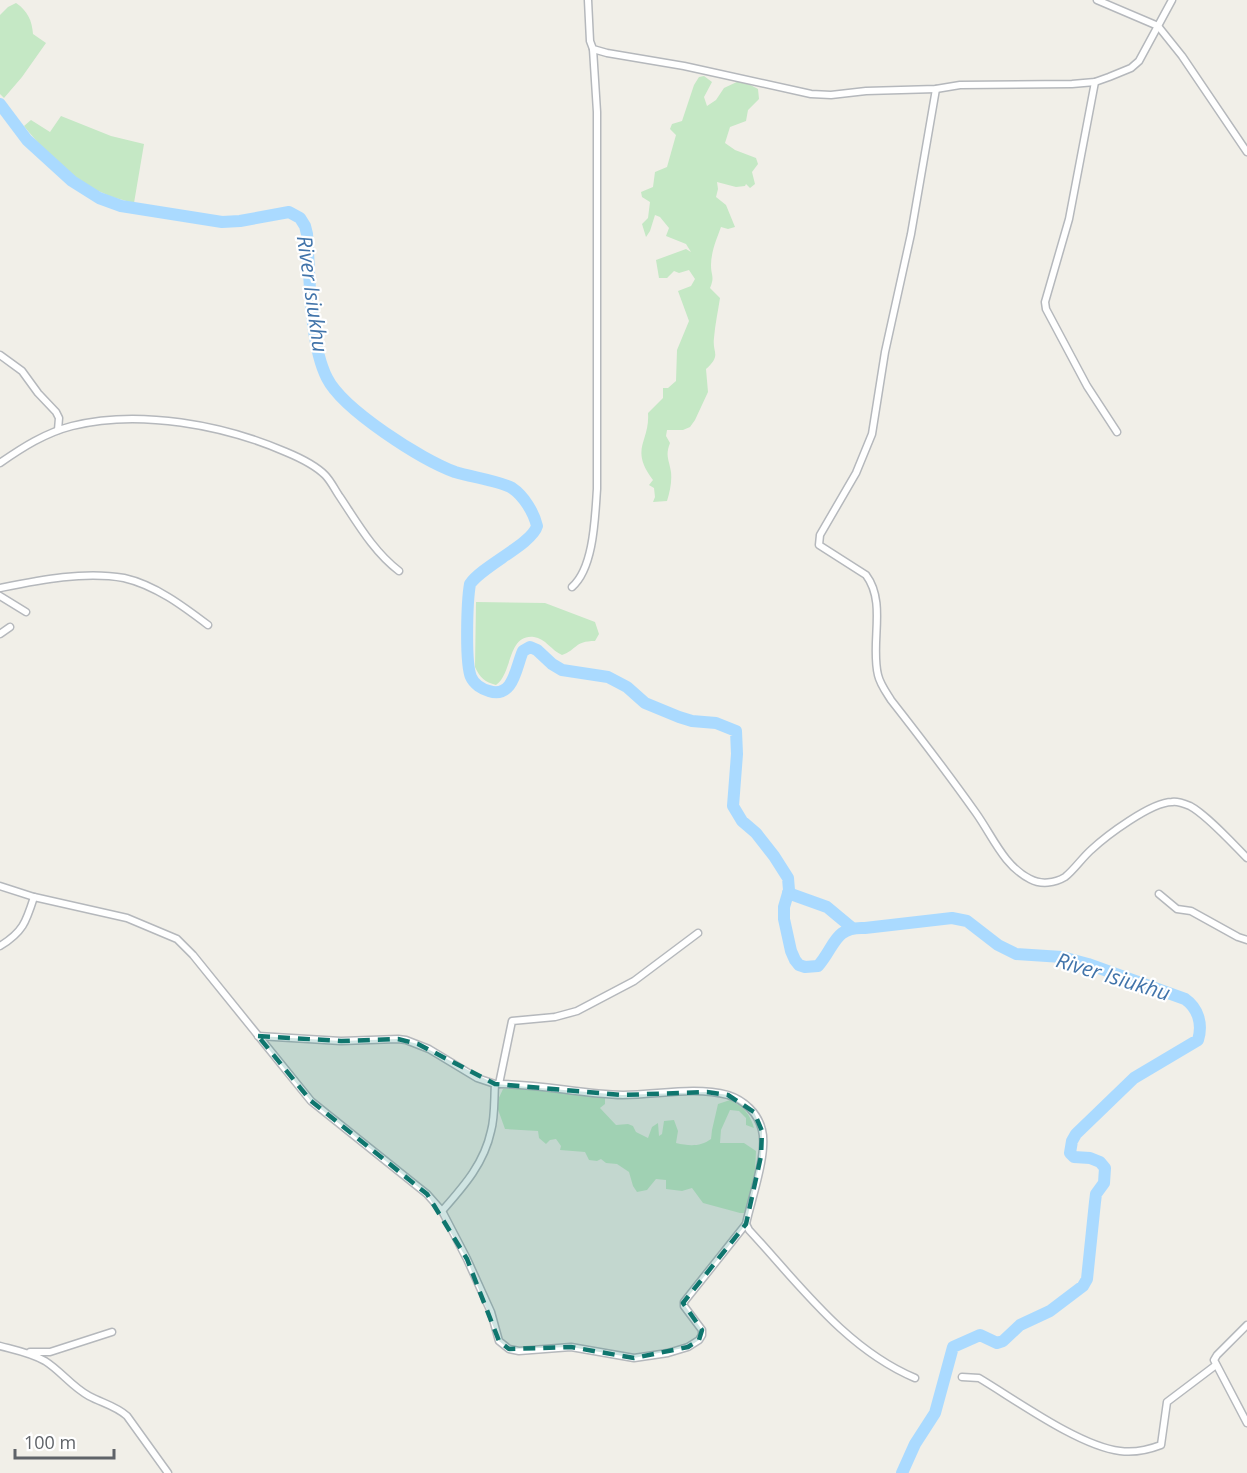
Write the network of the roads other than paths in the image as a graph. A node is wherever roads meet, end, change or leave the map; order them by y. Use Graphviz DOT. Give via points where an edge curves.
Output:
graph roads {
  1 [pos="588,0"];
  2 [pos="1097,0"];
  3 [pos="1172,0"];
  4 [pos="1158,26"];
  5 [pos="593,49"];
  6 [pos="1095,82"];
  7 [pos="936,89"];
  8 [pos="1247,152"];
  9 [pos="0,355"];
  10 [pos="58,430"];
  11 [pos="1117,432"];
  12 [pos="0,463"];
  13 [pos="399,571"];
  14 [pos="572,587"];
  15 [pos="0,588"];
  16 [pos="0,596"];
  17 [pos="26,612"];
  18 [pos="208,625"];
  19 [pos="10,627"];
  20 [pos="0,634"];
  21 [pos="1247,858"];
  22 [pos="0,886"];
  23 [pos="1159,894"];
  24 [pos="34,897"];
  25 [pos="698,933"];
  26 [pos="1247,940"];
  27 [pos="0,946"];
  28 [pos="258,1036"];
  29 [pos="497,1084"];
  30 [pos="442,1211"];
  31 [pos="746,1224"];
  32 [pos="1247,1325"];
  33 [pos="112,1332"];
  34 [pos="0,1346"];
  35 [pos="27,1352"];
  36 [pos="1216,1365"];
  37 [pos="963,1377"];
  38 [pos="915,1378"];
  39 [pos="1247,1424"];
  40 [pos="168,1473"];
  1 -- 5 [label="street"];
  2 -- 4 [label="street"];
  3 -- 4 [label="street"];
  4 -- 6 [label="street" via="1139,61"];
  4 -- 8 [label="street"];
  5 -- 7 [label="street" via="811,94"];
  5 -- 14 [label="street" via="597,112 597,489 590,549 583,572"];
  6 -- 7 [label="street"];
  6 -- 11 [label="street" via="1069,219 1045,302 1087,386"];
  7 -- 21 [label="street" via="872,434 856,473 820,535 819,545 872,582 876,595 876,662 882,686 1015,870 1044,884 1065,876 1090,851 1146,810 1173,801 1190,806"];
  9 -- 10 [label="street" via="22,370 57,412"];
  10 -- 12 [label="street" via="41,436"];
  10 -- 13 [label="street" via="90,422 180,423 221,430 272,446 324,474 386,562"];
  15 -- 18 [label="street" via="75,577 126,579 163,594"];
  16 -- 17 [label="street"];
  19 -- 20 [label="street"];
  22 -- 24 [label="street"];
  23 -- 26 [label="street" via="1177,909 1191,911"];
  24 -- 27 [label="street" via="19,933"];
  24 -- 28 [label="street" via="127,918 177,939"];
  25 -- 29 [label="street" via="634,981 577,1011 512,1021"];
  28 -- 29 [label="street" via="406,1040 477,1078"];
  28 -- 30 [label="street" via="311,1101 428,1194"];
  29 -- 30 [label="street" via="486,1149 478,1166"];
  29 -- 31 [label="street" via="622,1095 707,1092 744,1102 754,1112 762,1131 761,1156"];
  30 -- 31 [label="street" via="491,1312 499,1341 509,1349 571,1347 634,1358 668,1353 699,1340 702,1330 684,1302"];
  31 -- 38 [label="street" via="846,1333 874,1357"];
  32 -- 36 [label="street" via="1215,1357"];
  33 -- 35 [label="street" via="50,1352"];
  34 -- 35 [label="street"];
  35 -- 40 [label="street" via="45,1361 89,1396 120,1409"];
  36 -- 37 [label="street" via="1167,1402 1161,1445 1146,1451 1120,1451 1092,1444 980,1378"];
  36 -- 39 [label="street"];
}
